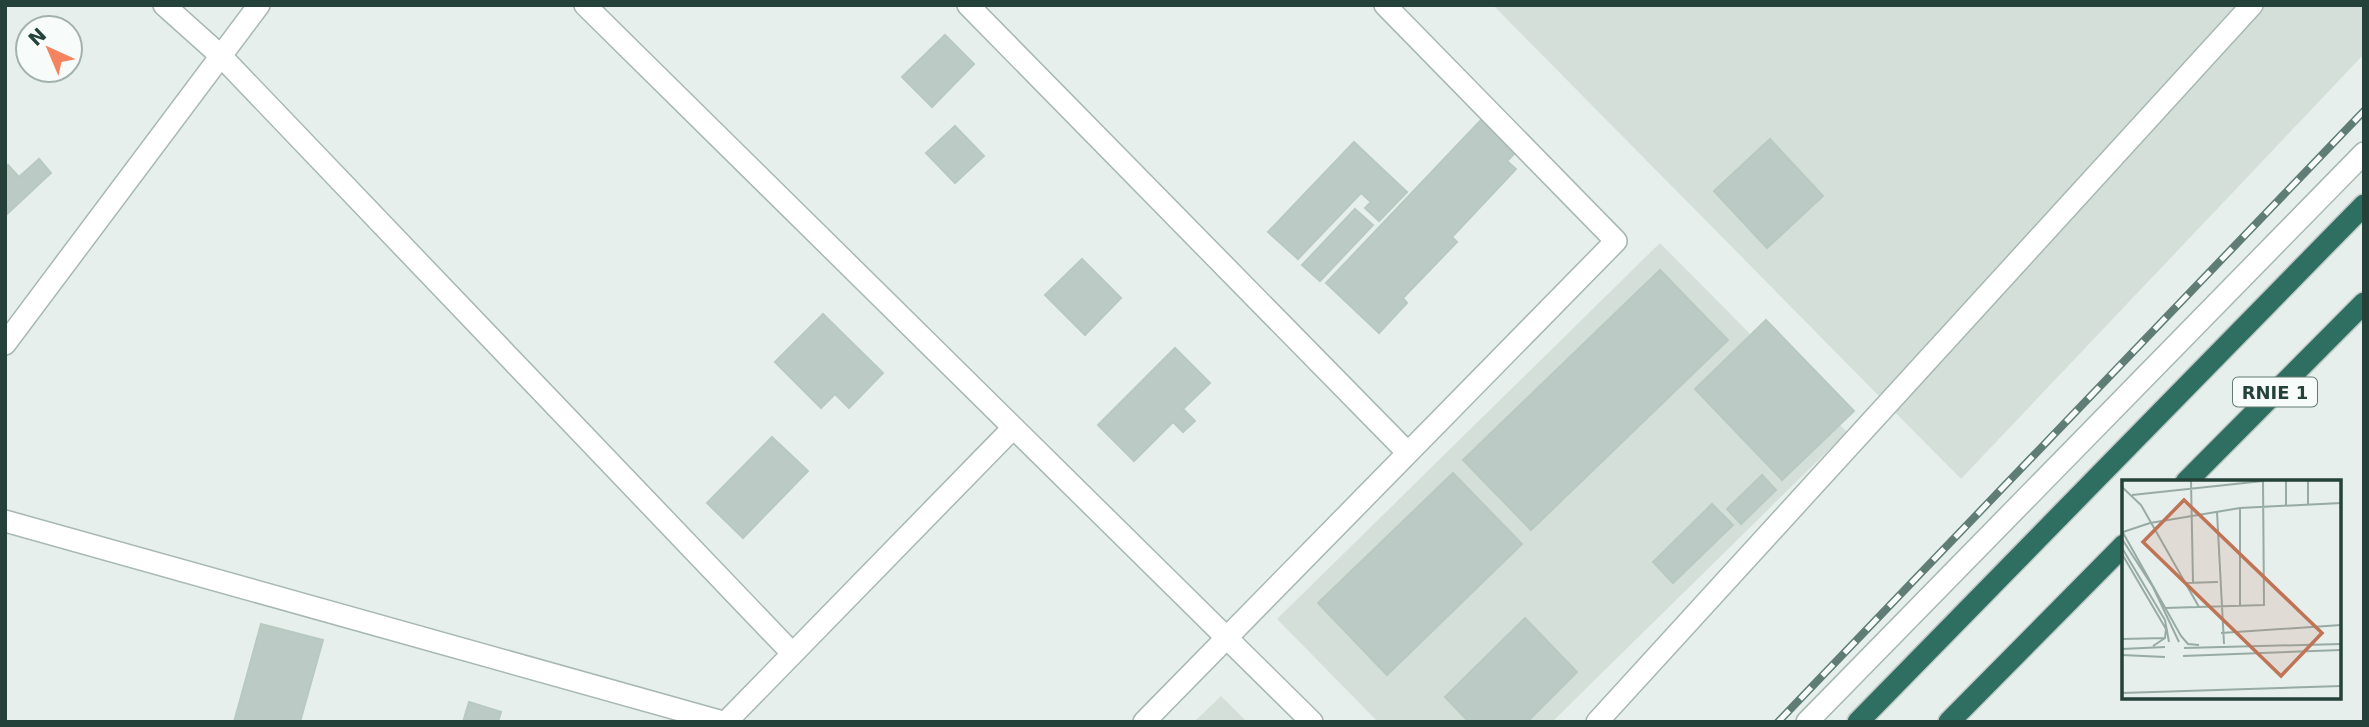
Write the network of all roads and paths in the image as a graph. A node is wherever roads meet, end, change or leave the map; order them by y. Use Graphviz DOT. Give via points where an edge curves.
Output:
graph roads {
  1 [pos="164,5"];
  2 [pos="259,5"];
  3 [pos="585,5"];
  4 [pos="968,5"];
  5 [pos="1384,5"];
  6 [pos="2252,5"];
  7 [pos="221,57"];
  8 [pos="2364,153"];
  9 [pos="2364,205"];
  10 [pos="2364,303"];
  11 [pos="5,344"];
  12 [pos="1013,428"];
  13 [pos="1408,453"];
  14 [pos="2188,480"];
  15 [pos="5,521"];
  16 [pos="2122,547"];
  17 [pos="1227,638"];
  18 [pos="791,652"];
  19 [pos="725,722"];
  20 [pos="1144,722"];
  21 [pos="1312,722"];
  22 [pos="1597,722"];
  23 [pos="1807,722"];
  24 [pos="1858,722"];
  25 [pos="1949,722"];
  1 -- 7 [label="street"];
  2 -- 7 [label="street"];
  3 -- 12 [label="street"];
  4 -- 13 [label="street"];
  5 -- 13 [label="street" via="1616,241"];
  6 -- 22 [label="street"];
  7 -- 11 [label="street"];
  7 -- 18 [label="street"];
  8 -- 23 [label="street"];
  9 -- 24 [label="highway, RNIE 1"];
  10 -- 14 [label="highway, RNIE 1"];
  12 -- 17 [label="street"];
  12 -- 18 [label="street"];
  13 -- 17 [label="street"];
  15 -- 19 [label="street"];
  16 -- 25 [label="highway"];
  17 -- 20 [label="street"];
  17 -- 21 [label="street"];
  18 -- 19 [label="street"];
}
